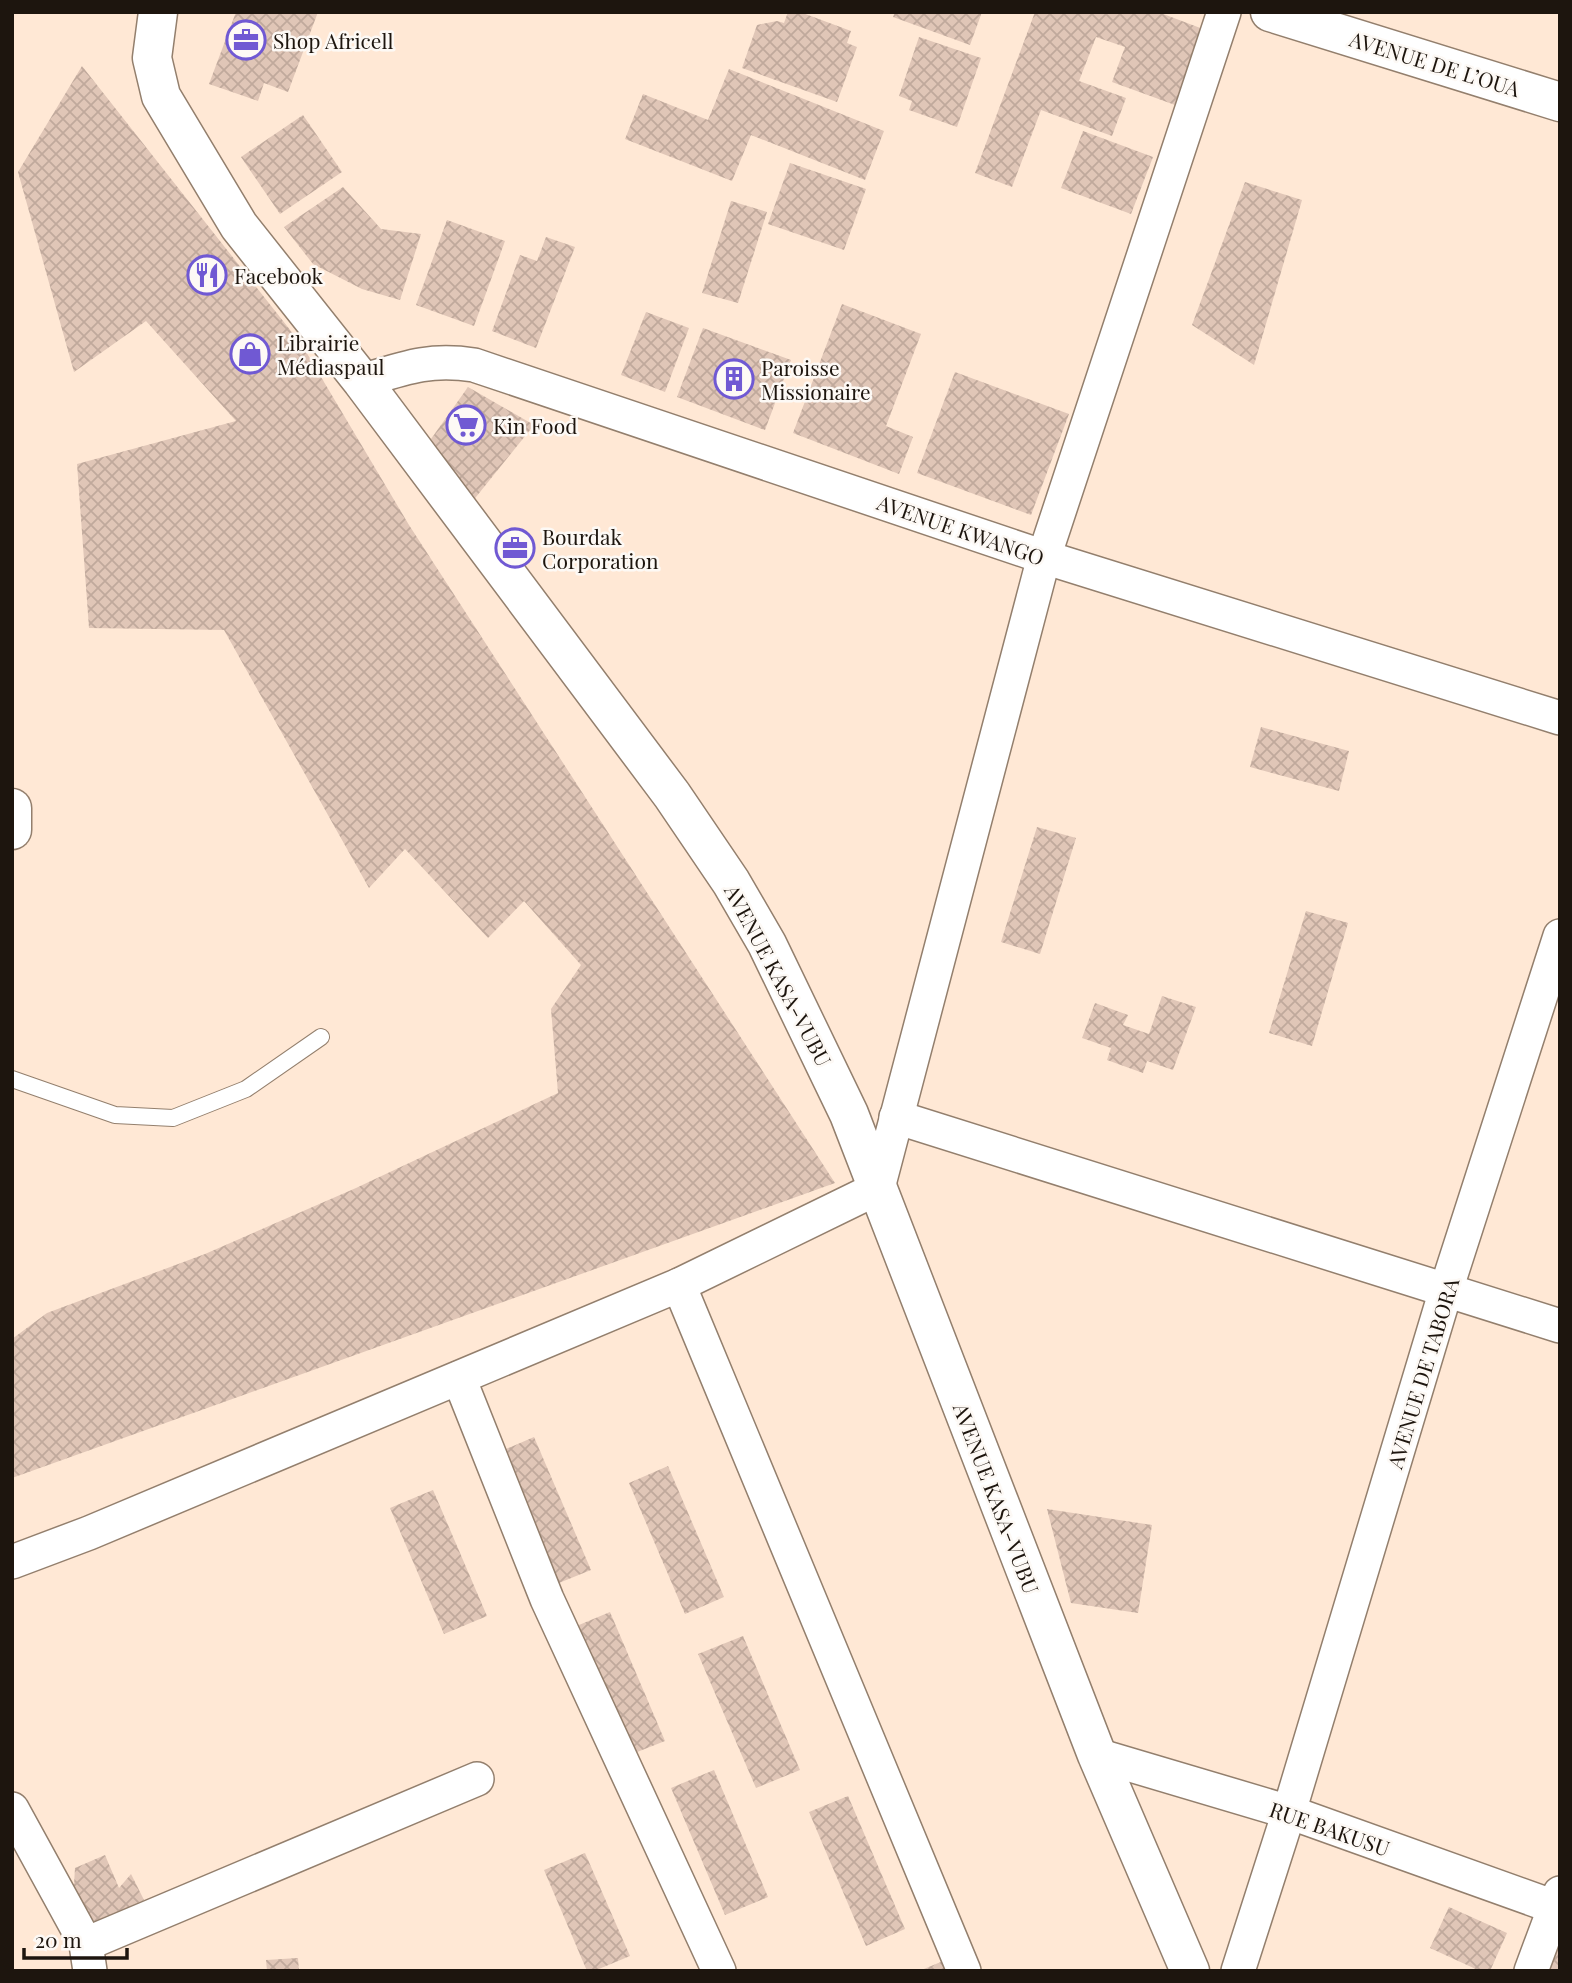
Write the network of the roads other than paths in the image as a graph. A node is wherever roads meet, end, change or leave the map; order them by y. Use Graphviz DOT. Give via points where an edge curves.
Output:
graph roads {
  1 [pos="158,12"];
  2 [pos="1224,12"];
  3 [pos="1270,12"];
  4 [pos="1560,102"];
  5 [pos="362,381"];
  6 [pos="1044,557"];
  7 [pos="1560,718"];
  8 [pos="12,808"];
  9 [pos="12,830"];
  10 [pos="1560,936"];
  11 [pos="321,1037"];
  12 [pos="12,1079"];
  13 [pos="897,1117"];
  14 [pos="878,1188"];
  15 [pos="679,1285"];
  16 [pos="1446,1290"];
  17 [pos="1560,1326"];
  18 [pos="459,1378"];
  19 [pos="89,1533"];
  20 [pos="12,1562"];
  21 [pos="12,1581"];
  22 [pos="1097,1755"];
  23 [pos="477,1779"];
  24 [pos="12,1809"];
  25 [pos="1289,1812"];
  26 [pos="1558,1903"];
  27 [pos="88,1957"];
  28 [pos="1181,1968"];
  29 [pos="719,1971"];
  30 [pos="964,1971"];
  31 [pos="1238,1971"];
  32 [pos="1531,1971"];
  1 -- 5 [label="main road, AVENUE KASA-VUBU" via="152,58 161,96 239,226"];
  2 -- 6 [label="street"];
  3 -- 4 [label="main road, AVENUE DE L’OUA"];
  5 -- 6 [label="street, AVENUE KWANGO" via="422,363 474,365"];
  5 -- 14 [label="main road, AVENUE KASA-VUBU" via="672,795 730,882 825,1060"];
  6 -- 7 [label="street, AVENUE KWANGO"];
  6 -- 13 [label="street"];
  8 -- 9 [label="main road"];
  10 -- 16 [label="street, AVENUE DE TABORA"];
  11 -- 12 [label="lane" via="246,1088 173,1118 115,1115"];
  13 -- 14 [label="street"];
  13 -- 16 [label="street"];
  14 -- 15 [label="street"];
  14 -- 22 [label="main road, AVENUE KASA-VUBU"];
  15 -- 18 [label="street"];
  15 -- 30 [label="street"];
  16 -- 17 [label="street"];
  16 -- 25 [label="street, AVENUE DE TABORA"];
  18 -- 19 [label="street"];
  18 -- 29 [label="street" via="547,1599"];
  19 -- 20 [label="street"];
  19 -- 21 [label="street"];
  22 -- 25 [label="street, RUE BAKUSU"];
  22 -- 28 [label="main road, AVENUE KASA-VUBU"];
  23 -- 27 [label="street"];
  24 -- 27 [label="street"];
  25 -- 26 [label="street, RUE BAKUSU"];
  25 -- 31 [label="street, AVENUE DE TABORA"];
  26 -- 32 [label="street"];
}
